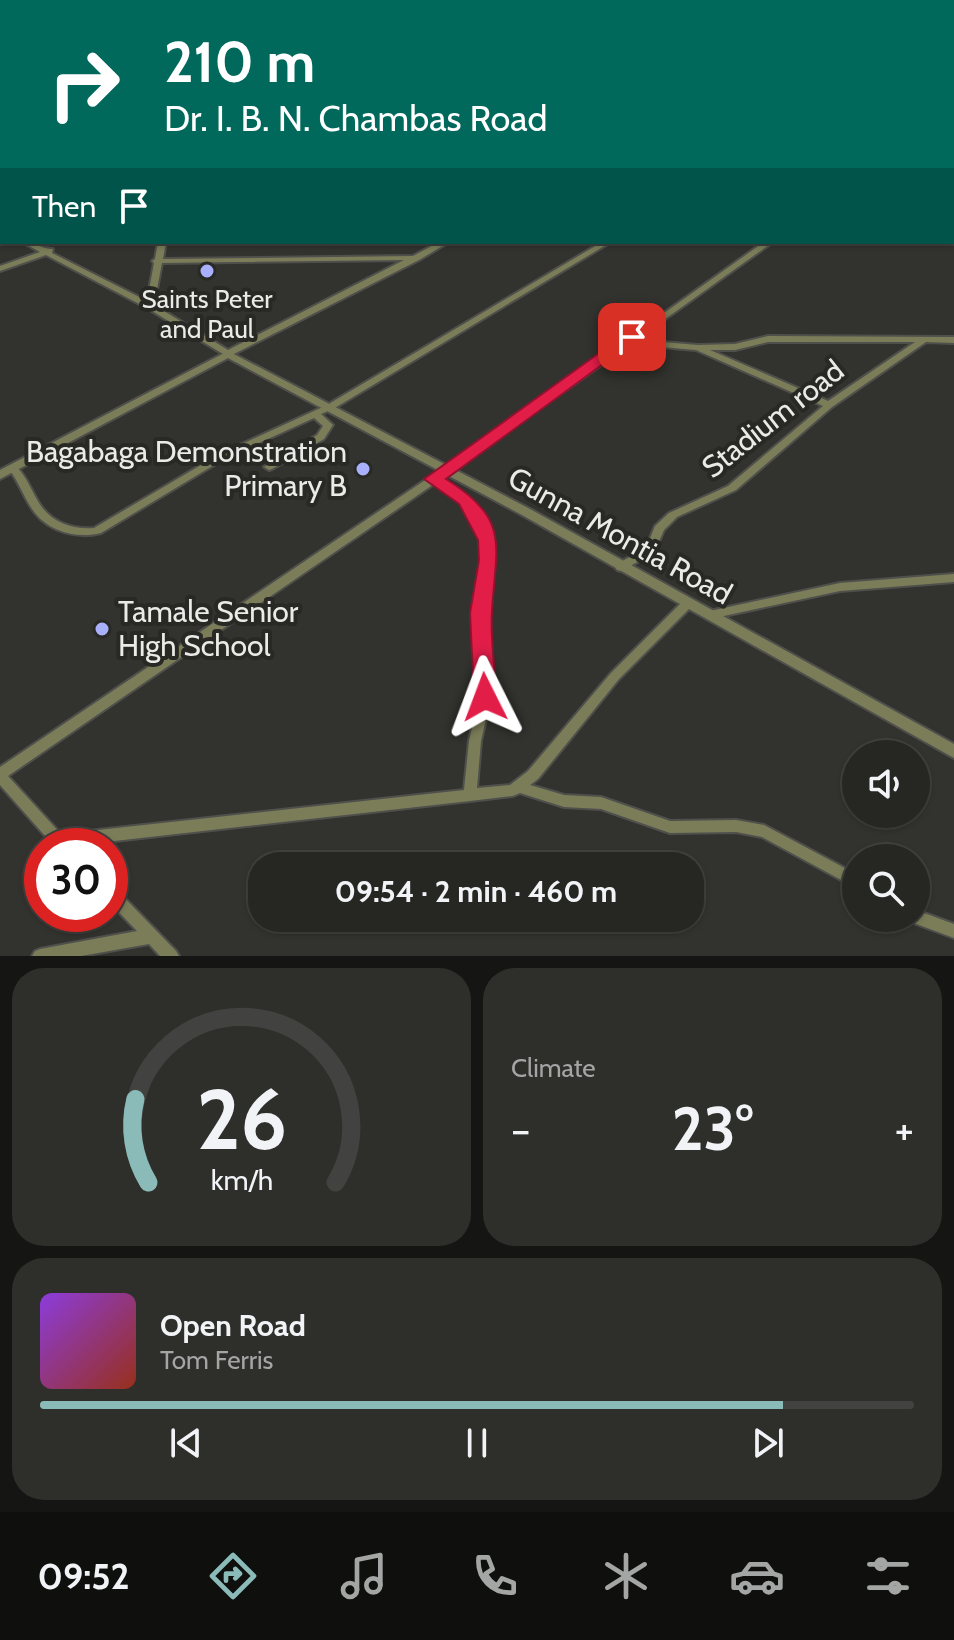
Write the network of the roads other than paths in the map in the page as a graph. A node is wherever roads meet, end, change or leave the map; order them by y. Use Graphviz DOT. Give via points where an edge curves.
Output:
graph roads {
  1 [pos="739,0"];
  2 [pos="749,0"];
  3 [pos="31,244"];
  4 [pos="161,244"];
  5 [pos="442,244"];
  6 [pos="604,244"];
  7 [pos="766,244"];
  8 [pos="50,251"];
  9 [pos="418,258"];
  10 [pos="156,261"];
  11 [pos="0,269"];
  12 [pos="150,306"];
  13 [pos="632,337"];
  14 [pos="954,340"];
  15 [pos="923,341"];
  16 [pos="698,348"];
  17 [pos="228,354"];
  18 [pos="829,405"];
  19 [pos="330,407"];
  20 [pos="314,413"];
  21 [pos="269,467"];
  22 [pos="13,468"];
  23 [pos="447,470"];
  24 [pos="0,475"];
  25 [pos="433,479"];
  26 [pos="621,567"];
  27 [pos="954,578"];
  28 [pos="688,603"];
  29 [pos="710,615"];
  30 [pos="954,752"];
  31 [pos="0,775"];
  32 [pos="520,787"];
  33 [pos="470,795"];
  34 [pos="47,828"];
  35 [pos="128,836"];
  36 [pos="842,873"];
  37 [pos="128,912"];
  38 [pos="930,922"];
  39 [pos="954,931"];
  40 [pos="151,936"];
  41 [pos="40,956"];
  42 [pos="171,956"];
  1 -- 2 [label="street"];
  3 -- 8 [label="street, Gunna Montia Road"];
  4 -- 10 [label="street"];
  5 -- 9 [label="street"];
  6 -- 19 [label="street"];
  7 -- 13 [label="street"];
  8 -- 11 [label="street"];
  8 -- 12 [label="street, Gunna Montia Road"];
  9 -- 10 [label="street"];
  9 -- 17 [label="street"];
  10 -- 12 [label="street"];
  12 -- 17 [label="street, Gunna Montia Road"];
  13 -- 16 [label="street"];
  13 -- 23 [label="street"];
  14 -- 15 [label="street, Stadium road"];
  15 -- 16 [label="street, Stadium road" via="768,339"];
  15 -- 18 [label="street, Stadium road"];
  16 -- 18 [label="street"];
  17 -- 19 [label="street, Gunna Montia Road"];
  17 -- 22 [label="street"];
  18 -- 26 [label="street, Stadium road" via="732,488 665,521 650,550"];
  19 -- 20 [label="street"];
  19 -- 23 [label="street, Gunna Montia Road"];
  20 -- 21 [label="street" via="328,425 321,437"];
  20 -- 22 [label="street" via="189,474 93,533 51,521"];
  22 -- 24 [label="street"];
  23 -- 25 [label="street"];
  23 -- 26 [label="street, Gunna Montia Road"];
  25 -- 31 [label="street"];
  25 -- 33 [label="street" via="466,500 487,540 481,613 485,697"];
  26 -- 28 [label="street, Gunna Montia Road"];
  27 -- 29 [label="street" via="840,587"];
  28 -- 29 [label="street, Gunna Montia Road"];
  28 -- 32 [label="street" via="615,676"];
  29 -- 30 [label="street, Gunna Montia Road"];
  31 -- 34 [label="street"];
  32 -- 33 [label="street"];
  32 -- 36 [label="street" via="564,801 601,803 670,827 764,831"];
  33 -- 35 [label="street"];
  37 -- 40 [label="street"];
  38 -- 39 [label="street"];
  40 -- 41 [label="street"];
  40 -- 42 [label="street"];
}
